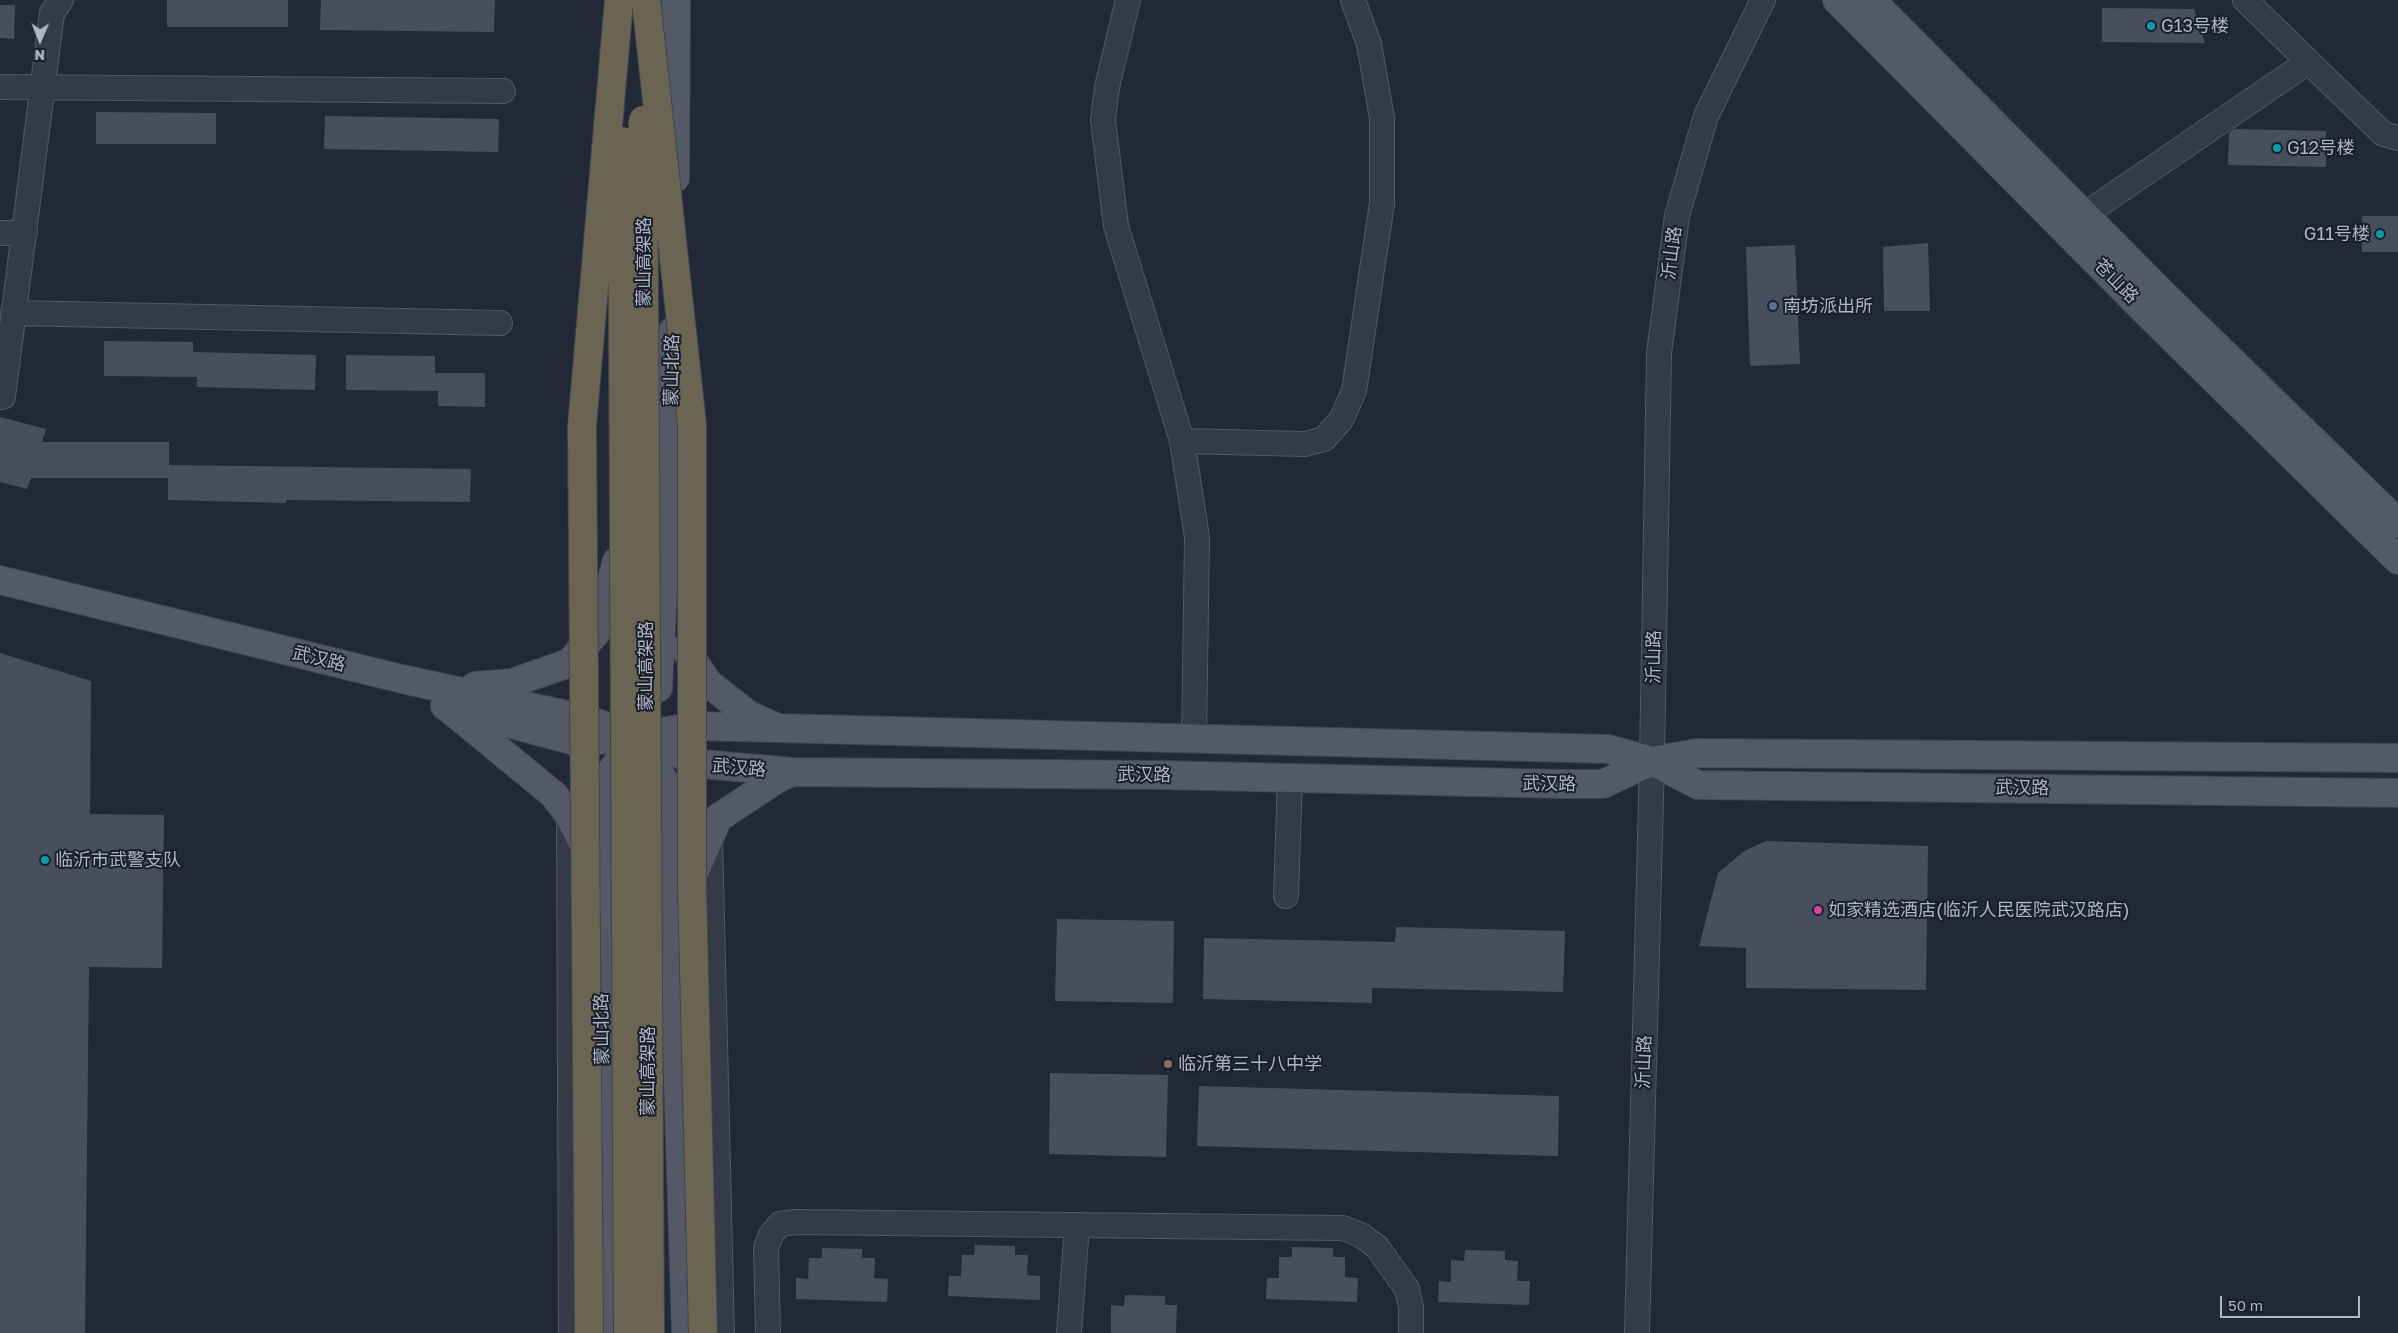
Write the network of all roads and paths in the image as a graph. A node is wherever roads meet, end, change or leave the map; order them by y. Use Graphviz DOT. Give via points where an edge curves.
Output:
graph roads {
  1 [pos="608,0"];
  2 [pos="620,0"];
  3 [pos="644,0"];
  4 [pos="676,0"];
  5 [pos="1128,0"];
  6 [pos="1353,0"];
  7 [pos="1762,0"];
  8 [pos="1836,0"];
  9 [pos="1871,0"];
  10 [pos="2245,0"];
  11 [pos="52,4"];
  12 [pos="2308,62"];
  13 [pos="0,87"];
  14 [pos="42,88"];
  15 [pos="503,91"];
  16 [pos="2398,138"];
  17 [pos="2084,215"];
  18 [pos="0,232"];
  19 [pos="25,233"];
  20 [pos="13,313"];
  21 [pos="500,323"];
  22 [pos="3,397"];
  23 [pos="1182,441"];
  24 [pos="2398,523"];
  25 [pos="2398,560"];
  26 [pos="618,561"];
  27 [pos="664,572"];
  28 [pos="0,580"];
  29 [pos="0,598"];
  30 [pos="445,697"];
  31 [pos="776,728"];
  32 [pos="637,736"];
  33 [pos="1194,740"];
  34 [pos="2398,758"];
  35 [pos="1652,761"];
  36 [pos="794,772"];
  37 [pos="1290,778"];
  38 [pos="2398,793"];
  39 [pos="569,815"];
  40 [pos="710,832"];
  41 [pos="601,879"];
  42 [pos="1286,896"];
  43 [pos="674,921"];
  44 [pos="1077,1225"];
  45 [pos="571,1333"];
  46 [pos="589,1333"];
  47 [pos="605,1333"];
  48 [pos="628,1333"];
  49 [pos="650,1333"];
  50 [pos="686,1333"];
  51 [pos="702,1333"];
  52 [pos="722,1333"];
  53 [pos="768,1333"];
  54 [pos="1069,1333"];
  55 [pos="1411,1333"];
  56 [pos="1637,1333"];
  1 -- 26 [label="main road"];
  2 -- 46 [label="highway, bridge" via="582,426"];
  2 -- 48 [label="highway, 蒙山高架路, bridge"];
  3 -- 49 [label="highway, 蒙山高架路, bridge"];
  3 -- 51 [label="highway, bridge" via="692,424 692,887"];
  4 -- 27 [label="main road, 蒙山北路" via="671,429"];
  5 -- 23 [label="street" via="1107,86 1103,120 1116,226"];
  6 -- 23 [label="street" via="1369,44 1382,118 1382,203 1354,391 1340,420 1324,439 1305,444"];
  7 -- 35 [label="street, 沂山路" via="1706,116 1677,216 1660,353"];
  8 -- 25 [label="main road, 苍山路"];
  9 -- 17 [label="main road, 苍山路"];
  10 -- 12 [label="street"];
  11 -- 14 [label="street"];
  12 -- 16 [label="street" via="2383,134"];
  12 -- 17 [label="street"];
  13 -- 14 [label="street"];
  14 -- 15 [label="street"];
  14 -- 19 [label="street"];
  17 -- 24 [label="main road, 苍山路"];
  18 -- 19 [label="street"];
  19 -- 20 [label="street"];
  20 -- 21 [label="street"];
  20 -- 22 [label="street"];
  23 -- 33 [label="street" via="1197,537"];
  26 -- 30 [label="main road" via="596,633 569,663 512,683"];
  26 -- 32 [label="main road" via="618,688"];
  27 -- 31 [label="main road" via="671,617 683,647 708,683 750,715"];
  27 -- 32 [label="main road, 蒙山北路" via="658,691"];
  28 -- 30 [label="main road, 武汉路" via="402,679"];
  29 -- 30 [label="main road, 武汉路" via="402,698"];
  30 -- 32 [label="main road, 武汉路" via="578,742"];
  30 -- 39 [label="main road" via="554,795"];
  31 -- 32 [label="main road, 武汉路" via="696,726"];
  31 -- 33 [label="main road, 武汉路"];
  32 -- 36 [label="main road, 武汉路" via="702,764"];
  32 -- 41 [label="main road, 蒙山北路" via="604,781"];
  32 -- 43 [label="main road" via="669,789"];
  33 -- 35 [label="main road, 武汉路" via="1608,749"];
  34 -- 35 [label="main road, 武汉路" via="1697,753"];
  35 -- 37 [label="main road, 武汉路" via="1603,784"];
  35 -- 38 [label="main road, 武汉路" via="1698,784"];
  35 -- 56 [label="street, 沂山路"];
  36 -- 37 [label="main road, 武汉路"];
  36 -- 40 [label="main road" via="780,777 718,818"];
  37 -- 42 [label="street"];
  39 -- 41 [label="main road"];
  39 -- 45 [label="street"];
  40 -- 43 [label="main road"];
  40 -- 52 [label="street"];
  41 -- 47 [label="main road, 蒙山北路"];
  43 -- 50 [label="main road"];
  44 -- 53 [label="street" via="780,1224 771,1234 766,1248"];
  44 -- 54 [label="street"];
  44 -- 55 [label="street" via="1343,1228 1361,1234 1377,1247 1407,1289"];
}
